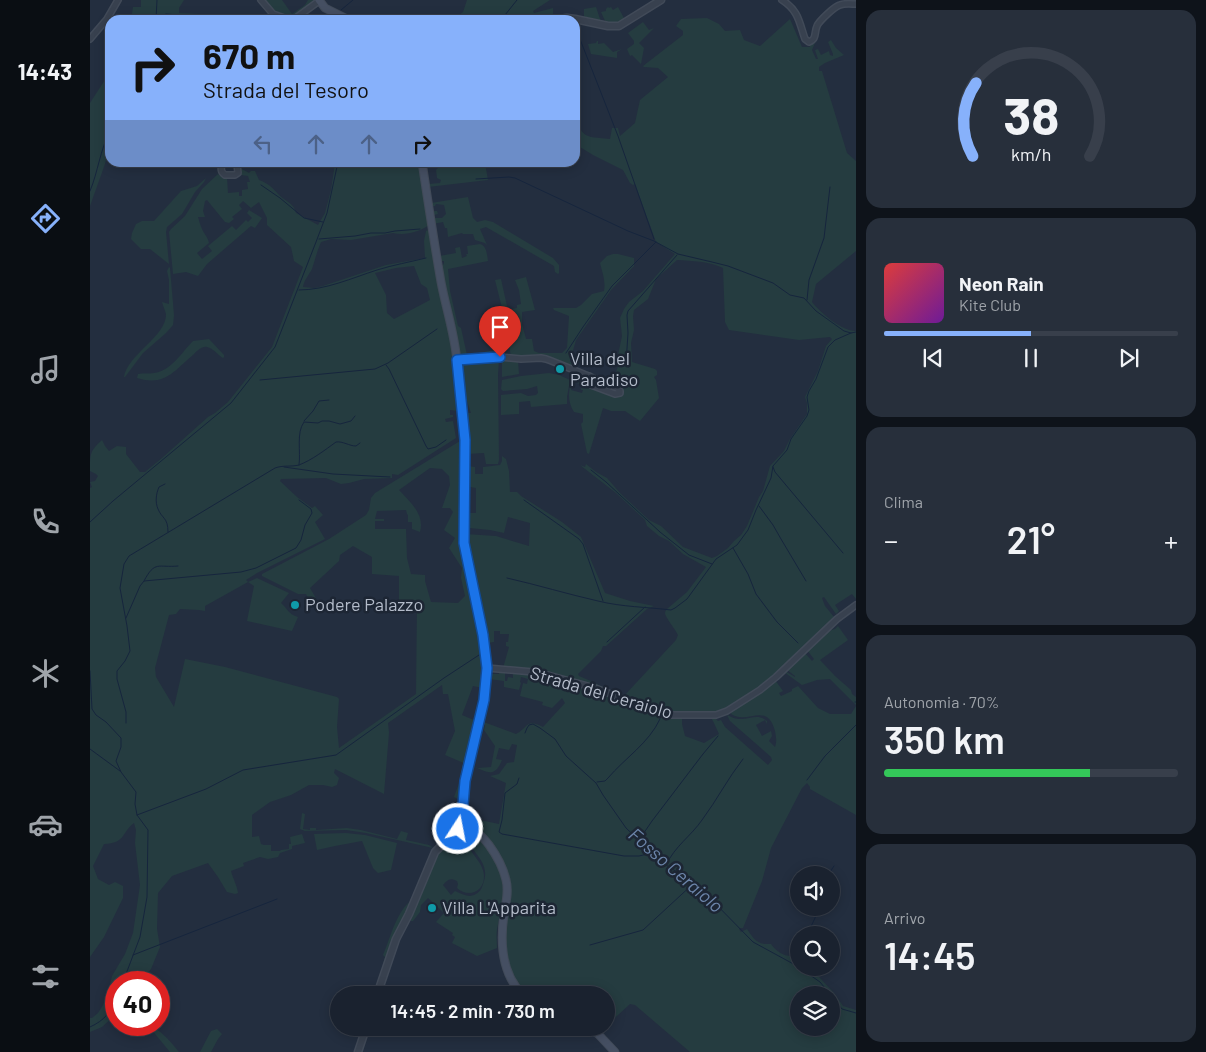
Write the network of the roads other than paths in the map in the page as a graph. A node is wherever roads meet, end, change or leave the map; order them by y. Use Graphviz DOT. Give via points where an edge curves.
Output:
graph roads {
  1 [pos="118,0"];
  2 [pos="261,0"];
  3 [pos="661,0"];
  4 [pos="782,0"];
  5 [pos="319,1"];
  6 [pos="856,4"];
  7 [pos="109,15"];
  8 [pos="276,15"];
  9 [pos="298,15"];
  10 [pos="338,15"];
  11 [pos="580,20"];
  12 [pos="105,21"];
  13 [pos="90,39"];
  14 [pos="221,167"];
  15 [pos="237,167"];
  16 [pos="423,167"];
  17 [pos="457,360"];
  18 [pos="589,376"];
  19 [pos="856,605"];
  20 [pos="487,668"];
  21 [pos="465,815"];
  22 [pos="380,986"];
  23 [pos="516,986"];
  24 [pos="363,1036"];
  25 [pos="600,1036"];
  26 [pos="358,1052"];
  27 [pos="615,1052"];
  1 -- 7 [label="street"];
  2 -- 8 [label="street"];
  3 -- 11 [label="street" via="620,26"];
  4 -- 6 [label="street" via="795,11 809,42 814,39 818,23 838,5"];
  5 -- 9 [label="street"];
  5 -- 10 [label="main road"];
  12 -- 13 [label="street"];
  14 -- 15 [label="street" via="225,176 238,173"];
  16 -- 17 [label="main road"];
  17 -- 18 [label="street" via="541,358"];
  17 -- 20 [label="main road" via="465,440 464,543"];
  18 -- 18 [label="street" via="617,388 620,393 590,385"];
  19 -- 20 [label="street, Strada del Ceraiolo" via="760,690 716,715 665,716 595,688 544,674"];
  20 -- 21 [label="main road" via="484,700 465,781"];
  21 -- 22 [label="street" via="456,832 435,852 396,939"];
  21 -- 23 [label="main road" via="489,844 507,882 502,952"];
  24 -- 26 [label="street"];
  25 -- 27 [label="main road"];
}
